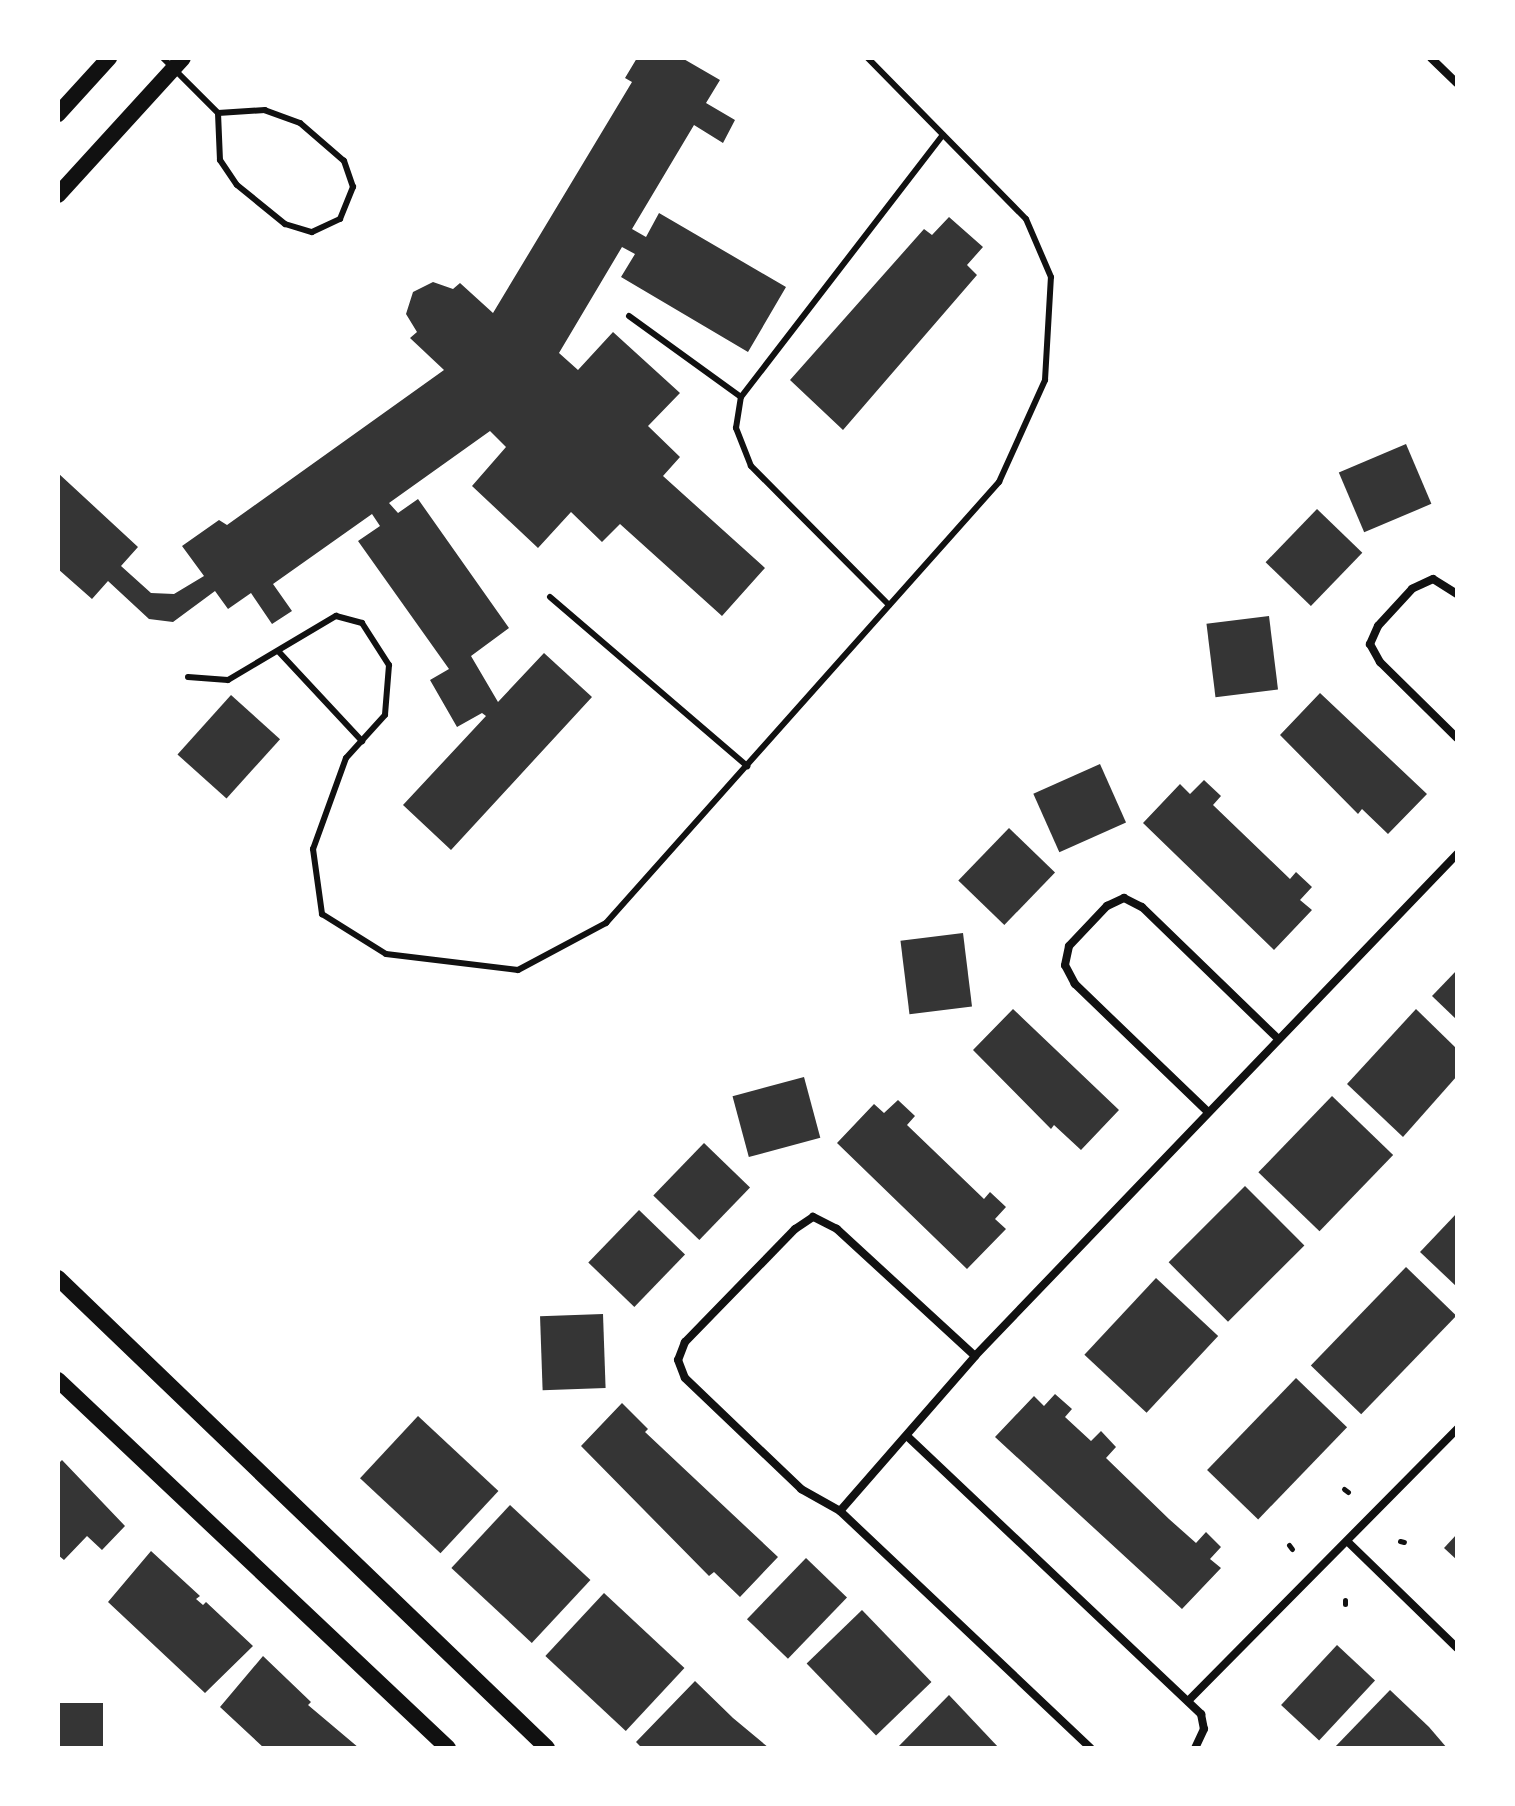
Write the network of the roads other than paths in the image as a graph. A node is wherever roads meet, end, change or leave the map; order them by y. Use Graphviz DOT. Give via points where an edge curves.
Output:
graph roads {
  1 [pos="109,58"];
  2 [pos="868,58"];
  3 [pos="1431,58"];
  4 [pos="173,61"];
  5 [pos="1457,83"];
  6 [pos="218,113"];
  7 [pos="58,114"];
  8 [pos="943,135"];
  9 [pos="58,195"];
  10 [pos="629,316"];
  11 [pos="741,397"];
  12 [pos="1457,594"];
  13 [pos="550,597"];
  14 [pos="889,605"];
  15 [pos="279,652"];
  16 [pos="188,677"];
  17 [pos="1457,738"];
  18 [pos="362,741"];
  19 [pos="747,766"];
  20 [pos="1457,854"];
  21 [pos="1278,1039"];
  22 [pos="1208,1112"];
  23 [pos="58,1278"];
  24 [pos="975,1356"];
  25 [pos="58,1380"];
  26 [pos="1457,1429"];
  27 [pos="907,1436"];
  28 [pos="840,1511"];
  29 [pos="1348,1542"];
  30 [pos="1457,1648"];
  31 [pos="1188,1701"];
  32 [pos="448,1748"];
  33 [pos="547,1748"];
  34 [pos="1091,1748"];
  35 [pos="1195,1748"];
  1 -- 7 [label="main road"];
  2 -- 8 [label="lane"];
  3 -- 5 [label="street"];
  4 -- 6 [label="lane"];
  4 -- 9 [label="main road"];
  6 -- 6 [label="lane" via="220,160 237,185 285,224 312,232 340,219 353,187 344,161 311,133 265,110"];
  8 -- 11 [label="lane"];
  8 -- 14 [label="lane" via="1026,219 1051,277 1045,380 999,482"];
  10 -- 11 [label="lane"];
  11 -- 14 [label="lane" via="736,428 751,466"];
  12 -- 17 [label="street" via="1433,579 1412,589 1378,626 1370,644 1380,662"];
  13 -- 19 [label="lane"];
  14 -- 19 [label="lane"];
  15 -- 16 [label="lane" via="228,680"];
  15 -- 18 [label="lane"];
  15 -- 18 [label="lane" via="336,616 362,623 389,665 385,715"];
  18 -- 19 [label="lane" via="346,758 313,849 322,914 386,954 518,970 606,923"];
  20 -- 21 [label="street"];
  21 -- 22 [label="street"];
  21 -- 22 [label="street" via="1142,907 1124,898 1107,906 1069,946 1065,965 1075,984"];
  22 -- 24 [label="street"];
  23 -- 33 [label="main road"];
  24 -- 27 [label="street"];
  24 -- 28 [label="street" via="837,1229 813,1217 685,1342 678,1360 685,1378 801,1489"];
  25 -- 32 [label="main road"];
  26 -- 29 [label="street"];
  27 -- 28 [label="street"];
  27 -- 31 [label="street"];
  28 -- 34 [label="street"];
  29 -- 30 [label="street"];
  29 -- 31 [label="street"];
  31 -- 35 [label="street" via="1201,1714 1204,1729"];
}
